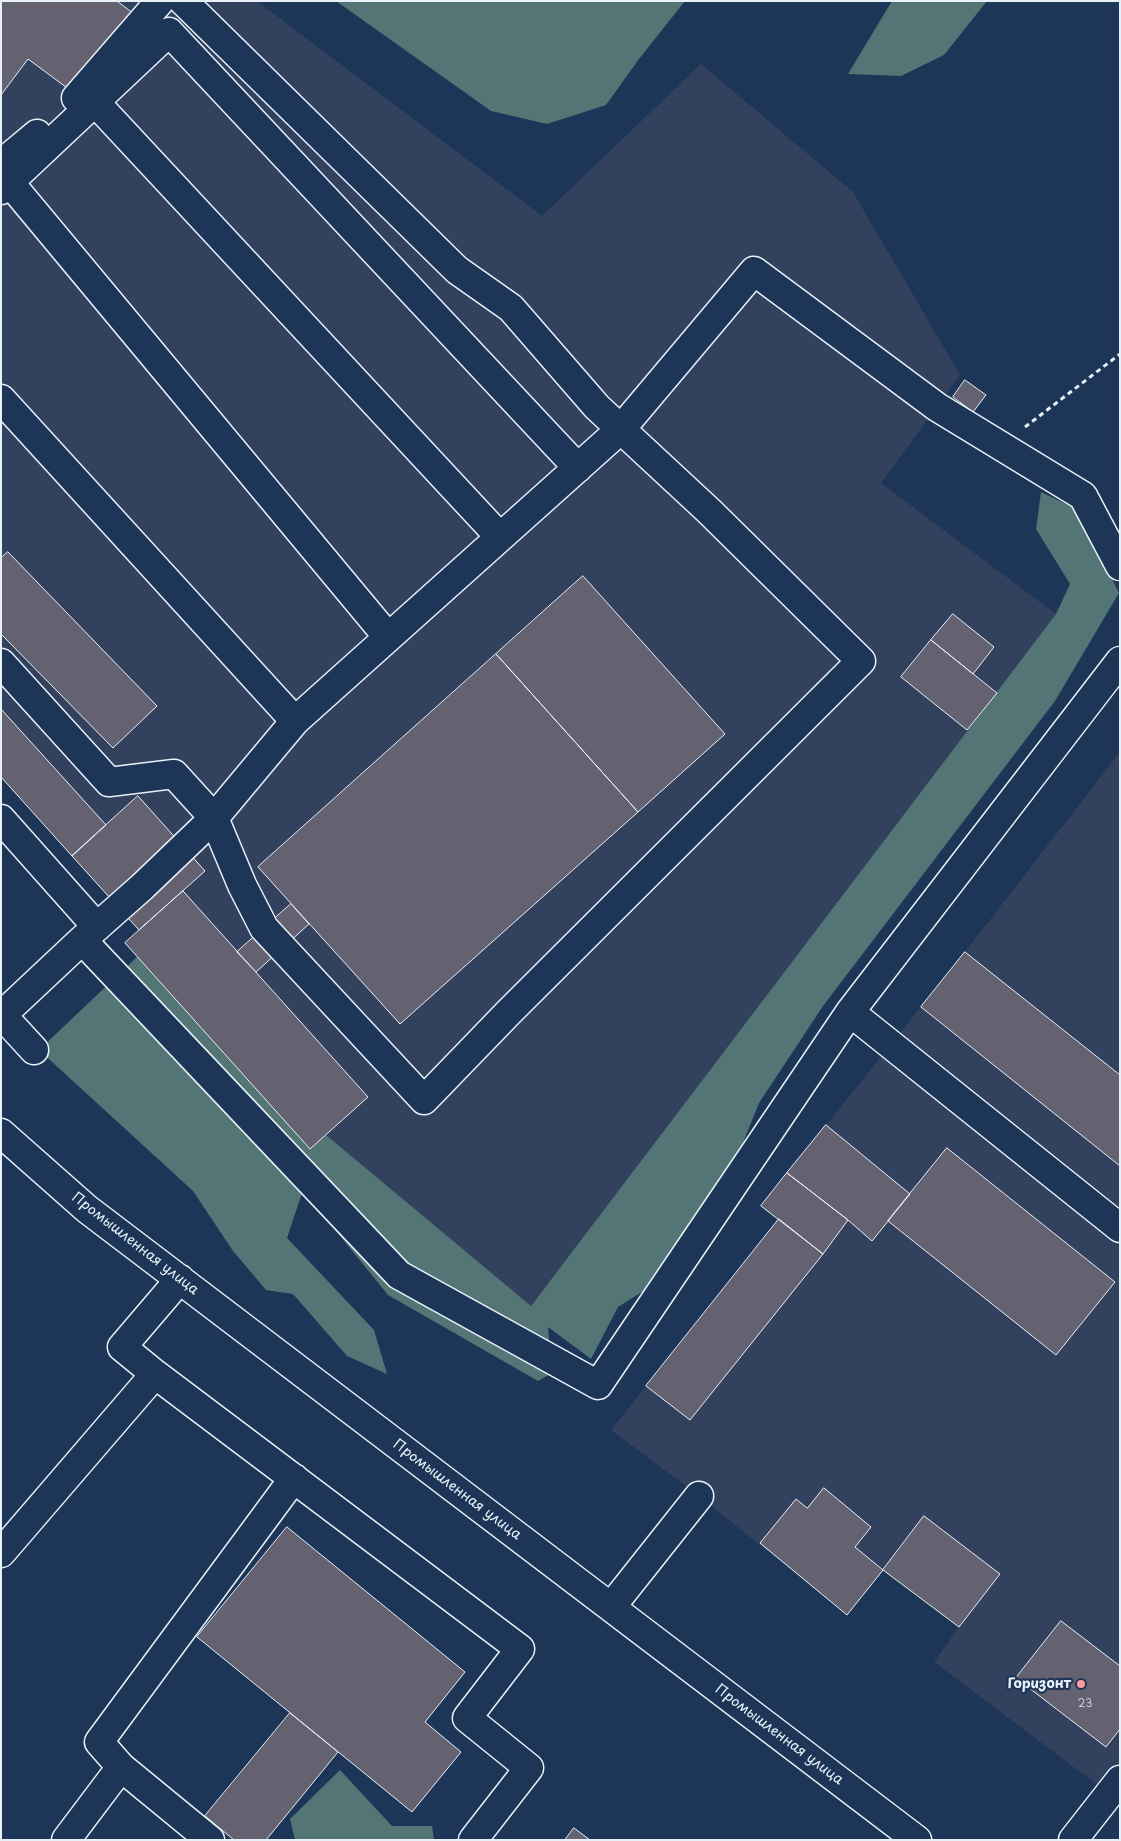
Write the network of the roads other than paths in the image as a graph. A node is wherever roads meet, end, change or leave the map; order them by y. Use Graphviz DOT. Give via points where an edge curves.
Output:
graph roads {
  1 [pos="160,1"];
  2 [pos="183,1"];
  3 [pos="95,102"];
  4 [pos="4,179"];
  5 [pos="1,399"];
  6 [pos="621,429"];
  7 [pos="578,468"];
  8 [pos="500,537"];
  9 [pos="1120,566"];
  10 [pos="388,637"];
  11 [pos="1120,661"];
  12 [pos="1,663"];
  13 [pos="295,721"];
  14 [pos="214,818"];
  15 [pos="1,819"];
  16 [pos="89,933"];
  17 [pos="850,1012"];
  18 [pos="2,1015"];
  19 [pos="34,1050"];
  20 [pos="1,1133"];
  21 [pos="1120,1228"];
  22 [pos="180,1279"];
  23 [pos="155,1374"];
  24 [pos="294,1478"];
  25 [pos="699,1496"];
  26 [pos="1,1552"];
  27 [pos="611,1607"];
  28 [pos="121,1767"];
  29 [pos="1120,1780"];
  30 [pos="66,1840"];
  31 [pos="210,1840"];
  32 [pos="473,1840"];
  33 [pos="917,1840"];
  34 [pos="1074,1840"];
  1 -- 4 [label="street"];
  2 -- 6 [label="street" via="457,270 511,308 597,407"];
  3 -- 4 [label="street"];
  3 -- 7 [label="street" via="169,32"];
  3 -- 8 [label="street"];
  4 -- 10 [label="street"];
  5 -- 13 [label="street"];
  6 -- 7 [label="street"];
  6 -- 9 [label="street" via="754,271 937,407 1083,496"];
  6 -- 14 [label="street" via="861,661 424,1100 264,928 242,886"];
  7 -- 8 [label="street"];
  8 -- 10 [label="street"];
  10 -- 13 [label="street"];
  11 -- 17 [label="street"];
  12 -- 14 [label="street" via="109,782 174,774"];
  13 -- 14 [label="street"];
  14 -- 16 [label="street"];
  15 -- 16 [label="street"];
  16 -- 17 [label="street" via="399,1274 598,1385"];
  16 -- 18 [label="street"];
  17 -- 21 [label="street"];
  18 -- 19 [label="street"];
  20 -- 22 [label="street, Промышленная улица" via="87,1209"];
  22 -- 23 [label="street" via="122,1347"];
  22 -- 27 [label="street, Промышленная улица"];
  23 -- 24 [label="street"];
  23 -- 26 [label="street"];
  24 -- 28 [label="street" via="99,1742"];
  24 -- 32 [label="street" via="520,1649 467,1718 529,1768"];
  25 -- 27 [label="street"];
  27 -- 33 [label="street, Промышленная улица"];
  28 -- 30 [label="street"];
  28 -- 31 [label="street"];
  29 -- 34 [label="street"];
}
